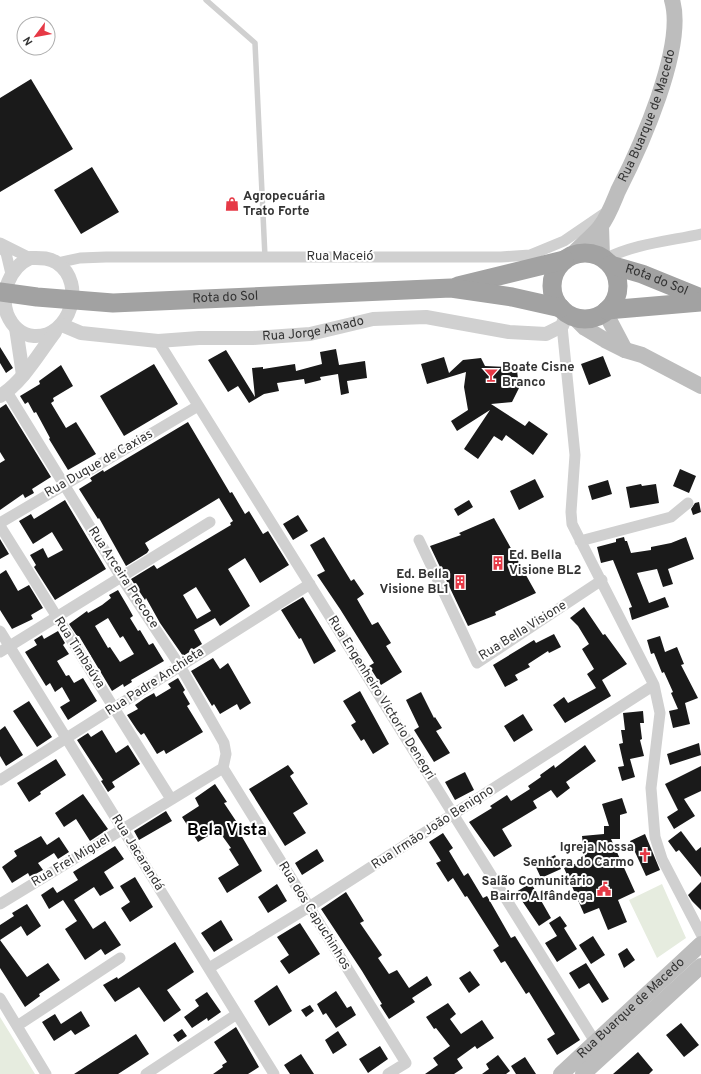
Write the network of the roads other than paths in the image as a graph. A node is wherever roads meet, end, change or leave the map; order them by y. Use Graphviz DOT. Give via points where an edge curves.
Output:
graph roads {
  1 [pos="206,0"];
  2 [pos="672,0"];
  3 [pos="610,209"];
  4 [pos="601,226"];
  5 [pos="701,234"];
  6 [pos="0,244"];
  7 [pos="265,257"];
  8 [pos="30,258"];
  9 [pos="568,258"];
  10 [pos="606,260"];
  11 [pos="57,263"];
  12 [pos="11,274"];
  13 [pos="451,288"];
  14 [pos="2,292"];
  15 [pos="701,298"];
  16 [pos="72,301"];
  17 [pos="701,302"];
  18 [pos="606,311"];
  19 [pos="566,316"];
  20 [pos="9,324"];
  21 [pos="59,328"];
  22 [pos="158,341"];
  23 [pos="625,350"];
  24 [pos="23,375"];
  25 [pos="701,386"];
  26 [pos="3,394"];
  27 [pos="198,406"];
  28 [pos="64,484"];
  29 [pos="688,503"];
  30 [pos="210,522"];
  31 [pos="0,524"];
  32 [pos="418,540"];
  33 [pos="580,540"];
  34 [pos="120,577"];
  35 [pos="602,580"];
  36 [pos="310,584"];
  37 [pos="56,617"];
  38 [pos="0,631"];
  39 [pos="4,649"];
  40 [pos="180,666"];
  41 [pos="654,685"];
  42 [pos="115,709"];
  43 [pos="66,740"];
  44 [pos="223,768"];
  45 [pos="0,780"];
  46 [pos="171,799"];
  47 [pos="454,815"];
  48 [pos="122,830"];
  49 [pos="0,904"];
  50 [pos="309,908"];
  51 [pos="701,934"];
  52 [pos="701,944"];
  53 [pos="120,958"];
  54 [pos="701,966"];
  55 [pos="209,968"];
  56 [pos="0,998"];
  57 [pos="237,1014"];
  58 [pos="17,1026"];
  59 [pos="600,1049"];
  60 [pos="46,1074"];
  61 [pos="146,1074"];
  62 [pos="274,1074"];
  63 [pos="388,1074"];
  64 [pos="561,1074"];
  65 [pos="583,1074"];
  1 -- 7 [label="lane" via="255,43"];
  2 -- 3 [label="main road, Rua Buarque de Macedo" via="676,13 671,51 660,89 641,146"];
  3 -- 4 [label="main road, Rua Buarque de Macedo"];
  3 -- 7 [label="street, Rua Maceió" via="564,241 530,255"];
  4 -- 9 [label="main road, Rua Buarque de Macedo"];
  4 -- 10 [label="main road, Rua Buarque de Macedo"];
  5 -- 10 [label="street" via="618,252"];
  6 -- 8 [label="street"];
  6 -- 12 [label="street" via="6,253"];
  7 -- 11 [label="street, Rua Maceió" via="106,257 80,258"];
  8 -- 11 [label="street" via="44,258"];
  8 -- 12 [label="street" via="22,262"];
  9 -- 10 [label="highway" via="582,253"];
  9 -- 13 [label="highway, Rota do Sol"];
  9 -- 19 [label="highway, Rua Buarque de Macedo" via="556,270 552,282 556,300"];
  10 -- 15 [label="highway, Rota do Sol"];
  10 -- 18 [label="highway, Rua Buarque de Macedo" via="617,276 618,288 614,300"];
  11 -- 16 [label="street" via="67,273 72,287"];
  12 -- 14 [label="street"];
  13 -- 16 [label="highway, Rota do Sol" via="113,302"];
  13 -- 19 [label="highway, Rota do Sol" via="512,297"];
  14 -- 16 [label="highway, Rota do Sol"];
  14 -- 20 [label="street"];
  16 -- 21 [label="street" via="69,314"];
  17 -- 18 [label="highway, Rota do Sol"];
  18 -- 19 [label="highway" via="593,318"];
  18 -- 23 [label="main road"];
  19 -- 22 [label="street, Rua Jorge Amado" via="546,334 509,332 426,317 373,319 310,334"];
  19 -- 23 [label="main road, Rua Buarque de Macedo"];
  19 -- 33 [label="street" via="575,455 571,512 572,524"];
  20 -- 21 [label="street" via="36,336 43,336"];
  20 -- 24 [label="street"];
  21 -- 22 [label="street, Rua Jorge Amado" via="80,333"];
  21 -- 24 [label="street"];
  22 -- 27 [label="street, Rua Engenheiro Victorio Denegri"];
  23 -- 25 [label="main road, Rua Buarque de Macedo" via="642,355"];
  24 -- 26 [label="street"];
  26 -- 28 [label="street, Rua Arceira Precoce"];
  27 -- 28 [label="street, Rua Duque de Caxias"];
  27 -- 36 [label="street, Rua Engenheiro Victorio Denegri"];
  28 -- 31 [label="street, Rua Duque de Caxias"];
  28 -- 34 [label="street, Rua Arceira Precoce"];
  29 -- 33 [label="street" via="671,517"];
  30 -- 34 [label="street"];
  31 -- 37 [label="street, Rua Timbaúva"];
  32 -- 35 [label="street, Rua Bella Visione" via="477,663"];
  33 -- 35 [label="street"];
  34 -- 37 [label="street"];
  34 -- 40 [label="street, Rua Arceira Precoce"];
  35 -- 41 [label="street"];
  36 -- 40 [label="street, Rua Padre Anchieta"];
  36 -- 47 [label="street, Rua Engenheiro Victorio Denegri"];
  37 -- 39 [label="street"];
  37 -- 42 [label="street, Rua Timbaúva"];
  38 -- 39 [label="street, Rua Jacarandá"];
  39 -- 43 [label="street, Rua Jacarandá"];
  40 -- 42 [label="street, Rua Padre Anchieta"];
  40 -- 44 [label="street, Rua Arceira Precoce" via="224,743 226,754"];
  41 -- 47 [label="street, Rua Irmão João Benigno"];
  41 -- 51 [label="street" via="660,713 651,788 655,837 662,859"];
  42 -- 43 [label="street, Rua Padre Anchieta"];
  42 -- 46 [label="street, Rua Timbaúva"];
  43 -- 45 [label="street, Rua Padre Anchieta"];
  43 -- 48 [label="street, Rua Jacarandá"];
  44 -- 46 [label="street, Rua Frei Miguel"];
  44 -- 50 [label="street, Rua dos Capuchinhos"];
  46 -- 48 [label="street, Rua Frei Miguel"];
  47 -- 50 [label="street, Rua Irmão João Benigno"];
  47 -- 59 [label="street, Rua Engenheiro Victorio Denegri"];
  48 -- 49 [label="street, Rua Frei Miguel"];
  48 -- 55 [label="street, Rua Jacarandá"];
  50 -- 55 [label="street, Rua Irmão João Benigno"];
  50 -- 63 [label="street, Rua dos Capuchinhos" via="406,1063"];
  52 -- 59 [label="main road, Rua Buarque de Macedo"];
  53 -- 58 [label="street"];
  54 -- 59 [label="main road, Rua Buarque de Macedo"];
  55 -- 57 [label="street, Rua Jacarandá"];
  56 -- 58 [label="street"];
  57 -- 61 [label="street"];
  57 -- 62 [label="street, Rua Jacarandá"];
  58 -- 60 [label="street"];
  59 -- 64 [label="main road, Rua Buarque de Macedo"];
  59 -- 65 [label="main road, Rua Buarque de Macedo"];
}
